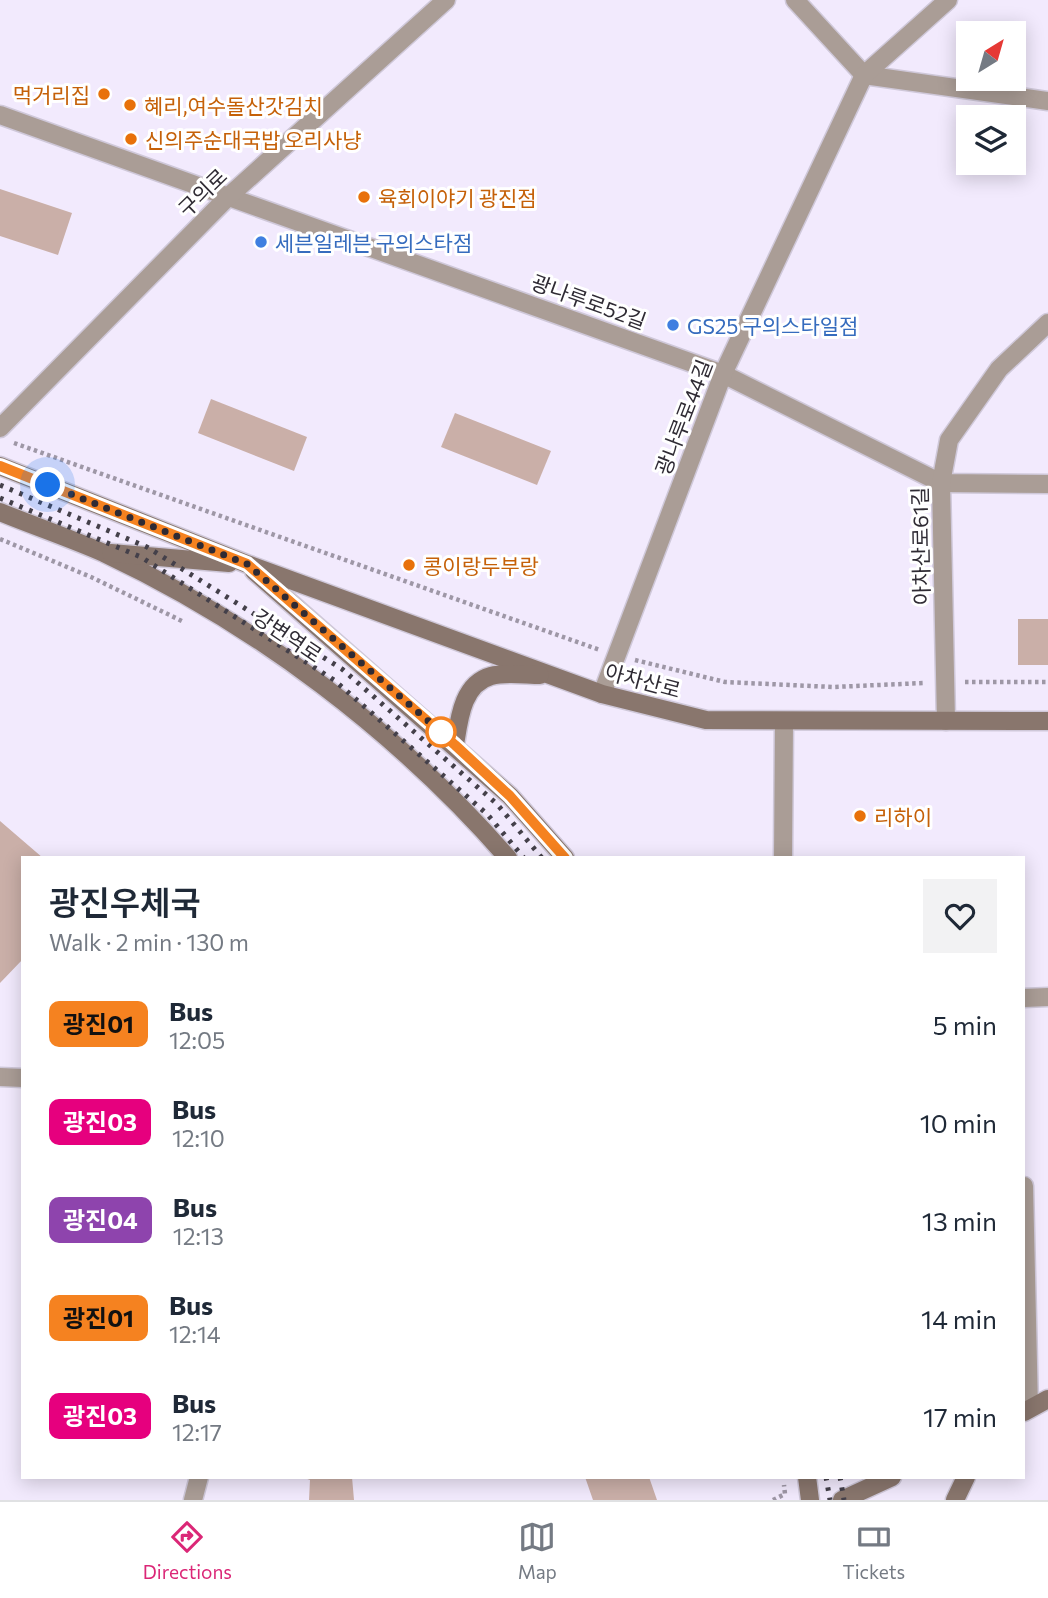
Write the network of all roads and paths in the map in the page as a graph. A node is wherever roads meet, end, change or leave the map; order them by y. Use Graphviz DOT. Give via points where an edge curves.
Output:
graph roads {
  1 [pos="446,0"];
  2 [pos="795,0"];
  3 [pos="948,0"];
  4 [pos="863,75"];
  5 [pos="1048,102"];
  6 [pos="0,115"];
  7 [pos="228,197"];
  8 [pos="1048,323"];
  9 [pos="723,373"];
  10 [pos="0,428"];
  11 [pos="12,442"];
  12 [pos="0,466"];
  13 [pos="941,484"];
  14 [pos="1048,484"];
  15 [pos="0,512"];
  16 [pos="0,539"];
  17 [pos="102,552"];
  18 [pos="247,564"];
  19 [pos="197,628"];
  20 [pos="617,656"];
  21 [pos="551,675"];
  22 [pos="945,682"];
  23 [pos="1048,682"];
  24 [pos="602,694"];
  25 [pos="946,721"];
  26 [pos="1048,721"];
  27 [pos="784,722"];
  28 [pos="455,745"];
  29 [pos="506,856"];
  30 [pos="563,856"];
  31 [pos="783,856"];
  32 [pos="1025,998"];
  33 [pos="1048,998"];
  34 [pos="0,1077"];
  35 [pos="21,1078"];
  36 [pos="1025,1298"];
  37 [pos="1048,1399"];
  38 [pos="1026,1411"];
  39 [pos="198,1479"];
  40 [pos="784,1479"];
  41 [pos="807,1479"];
  42 [pos="887,1479"];
  43 [pos="965,1479"];
  44 [pos="863,1489"];
  45 [pos="193,1500"];
  46 [pos="773,1500"];
  47 [pos="810,1500"];
  48 [pos="842,1500"];
  49 [pos="955,1500"];
  1 -- 7 [label="street, 구의로"];
  2 -- 4 [label="street"];
  3 -- 4 [label="street, 광나루로44길"];
  4 -- 5 [label="street"];
  4 -- 9 [label="street, 광나루로44길"];
  6 -- 7 [label="street, 광나루로52길"];
  7 -- 9 [label="street, 광나루로52길"];
  7 -- 10 [label="street, 구의로"];
  8 -- 13 [label="street, 아차산로61길" via="999,369 949,440"];
  9 -- 13 [label="street, 광나루로52길"];
  9 -- 20 [label="street, 광나루로44길"];
  11 -- 20 [label="path"];
  12 -- 18 [label="main road, 아차산로"];
  13 -- 14 [label="street, 광나루로52길"];
  13 -- 22 [label="street, 아차산로61길"];
  15 -- 17 [label="main road, 강변역로"];
  16 -- 19 [label="path"];
  17 -- 18 [label="main road, 아차산로"];
  17 -- 29 [label="main road, 강변역로" via="246,633 351,707 459,802"];
  18 -- 21 [label="main road, 아차산로"];
  18 -- 28 [label="main road, 강변역로"];
  20 -- 22 [label="path" via="725,682 833,687"];
  20 -- 24 [label="street, 광나루로44길"];
  21 -- 24 [label="main road, 아차산로"];
  21 -- 28 [label="main road" via="490,676 469,692"];
  22 -- 23 [label="path"];
  22 -- 25 [label="street, 아차산로61길"];
  24 -- 27 [label="main road, 아차산로" via="706,720"];
  25 -- 26 [label="main road, 아차산로"];
  25 -- 27 [label="main road, 아차산로"];
  27 -- 31 [label="street"];
  28 -- 30 [label="main road, 강변역로" via="510,796"];
  32 -- 33 [label="street"];
  34 -- 35 [label="street"];
  36 -- 38 [label="street"];
  37 -- 38 [label="main road"];
  39 -- 45 [label="street"];
  40 -- 46 [label="path" via="785,1494"];
  41 -- 47 [label="main road"];
  42 -- 44 [label="main road"];
  43 -- 49 [label="main road"];
  44 -- 48 [label="main road"];
}
